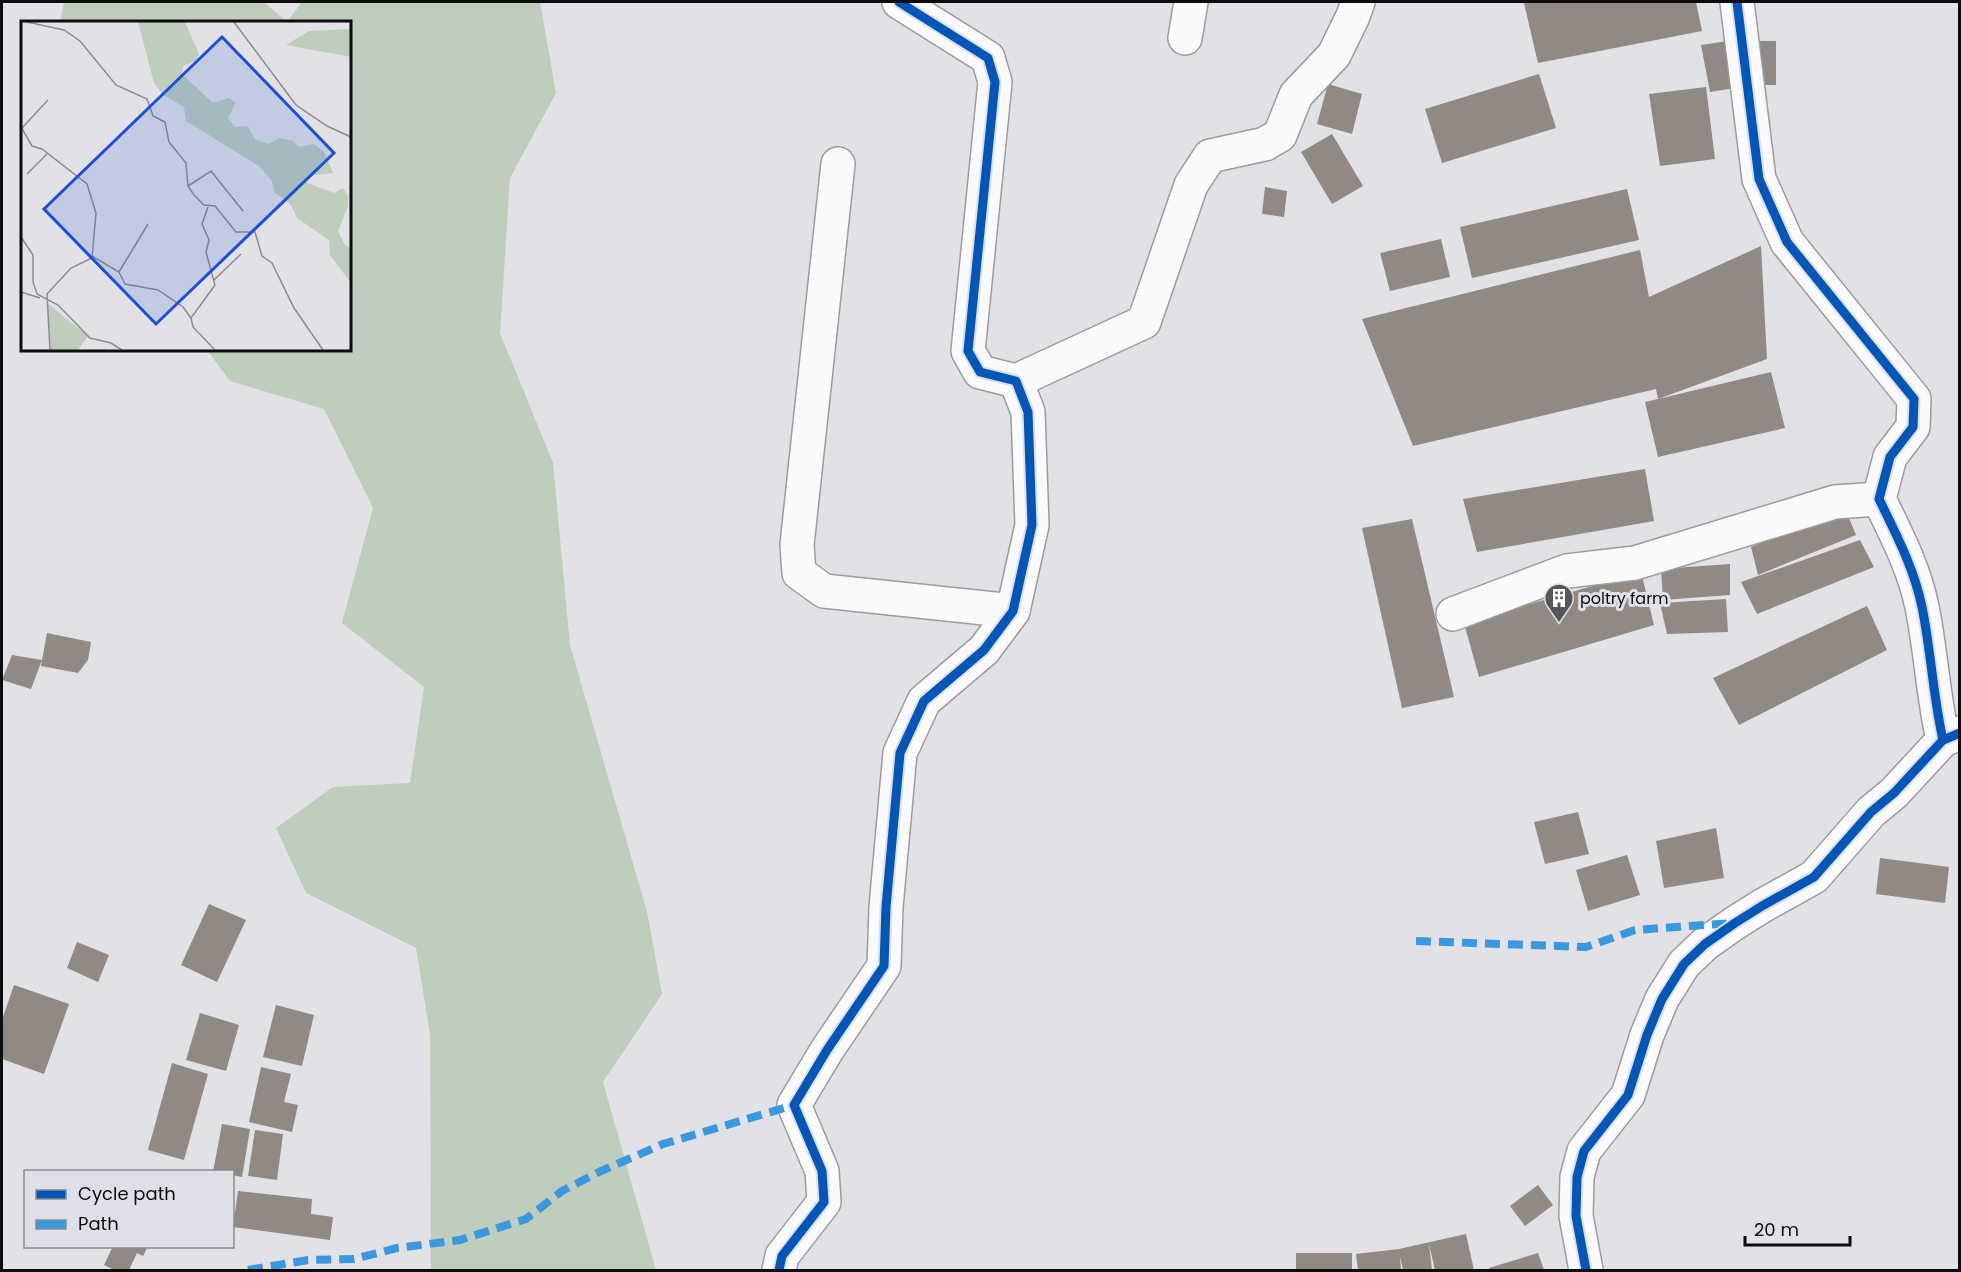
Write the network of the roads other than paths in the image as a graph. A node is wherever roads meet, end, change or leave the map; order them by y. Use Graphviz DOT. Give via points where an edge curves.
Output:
graph roads {
  1 [pos="899,2"];
  2 [pos="1191,2"];
  3 [pos="1358,2"];
  4 [pos="1737,2"];
  5 [pos="1185,38"];
  6 [pos="838,164"];
  7 [pos="1016,381"];
  8 [pos="1879,499"];
  9 [pos="1013,611"];
  10 [pos="1453,614"];
  11 [pos="1951,736"];
  12 [pos="779,1270"];
  13 [pos="1586,1270"];
  1 -- 7 [label="street" via="988,58 993,74 968,351 980,372"];
  2 -- 5 [label="street"];
  3 -- 7 [label="street" via="1334,55 1296,95 1280,135 1265,144 1210,156 1191,185 1144,322"];
  4 -- 8 [label="street" via="1759,179 1787,242 1914,399 1913,427 1890,457"];
  6 -- 9 [label="street" via="797,545 799,573 824,591"];
  7 -- 9 [label="street" via="1028,411 1032,525"];
  8 -- 10 [label="street" via="1835,502 1635,563 1567,571"];
  8 -- 11 [label="street" via="1909,562 1922,606 1937,715"];
  9 -- 12 [label="street" via="984,650 924,701 900,753 884,966 794,1106 822,1171 824,1202 782,1256"];
  11 -- 13 [label="street" via="1872,812 1814,877 1735,923 1684,964 1662,999 1628,1095 1584,1151 1577,1177 1576,1216"];
}
